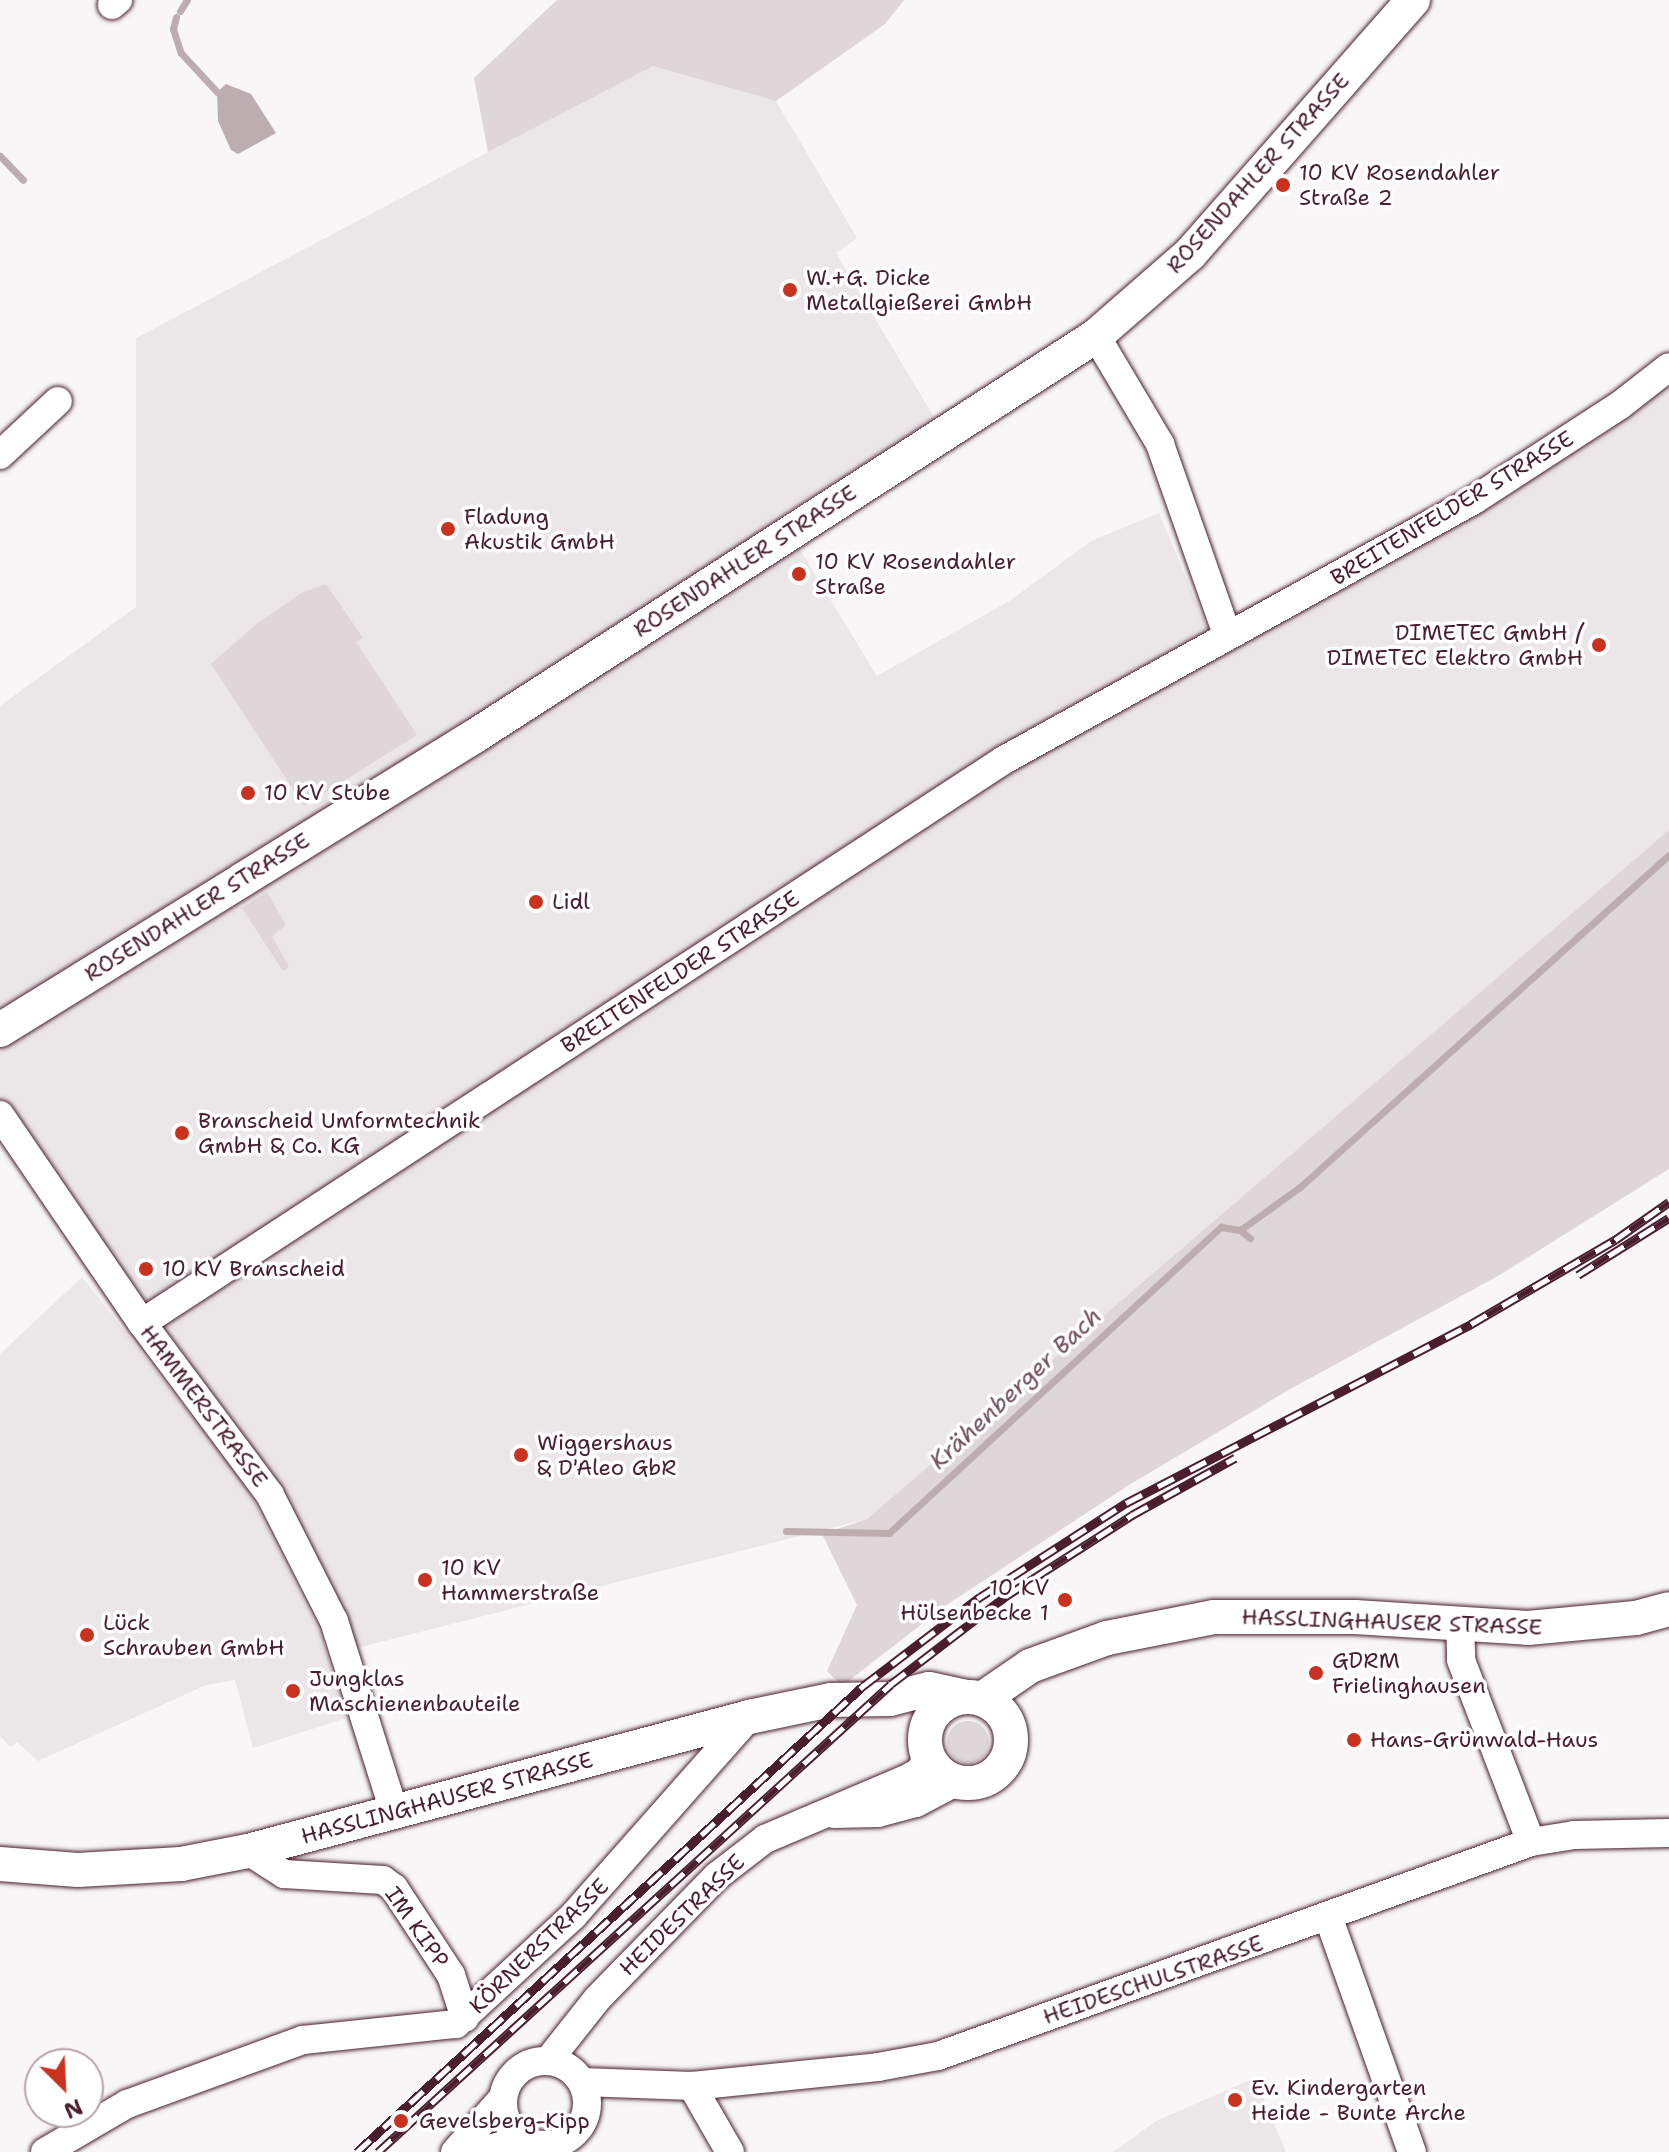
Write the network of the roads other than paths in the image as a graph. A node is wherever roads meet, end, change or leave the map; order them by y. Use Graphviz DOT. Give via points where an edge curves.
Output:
graph roads {
  1 [pos="1413,0"];
  2 [pos="1096,336"];
  3 [pos="1669,367"];
  4 [pos="58,401"];
  5 [pos="0,455"];
  6 [pos="1227,634"];
  7 [pos="0,1030"];
  8 [pos="0,1115"];
  9 [pos="142,1323"];
  10 [pos="1669,1609"];
  11 [pos="1460,1623"];
  12 [pos="890,1699"];
  13 [pos="986,1706"];
  14 [pos="749,1717"];
  15 [pos="927,1744"];
  16 [pos="956,1782"];
  17 [pos="394,1811"];
  18 [pos="813,1815"];
  19 [pos="1669,1833"];
  20 [pos="1531,1842"];
  21 [pos="248,1851"];
  22 [pos="0,1864"];
  23 [pos="1329,1919"];
  24 [pos="465,2018"];
  25 [pos="568,2071"];
  26 [pos="627,2086"];
  27 [pos="692,2086"];
  28 [pos="503,2098"];
  29 [pos="581,2134"];
  30 [pos="538,2145"];
  31 [pos="45,2152"];
  32 [pos="455,2152"];
  33 [pos="479,2152"];
  34 [pos="730,2152"];
  35 [pos="1412,2152"];
  1 -- 2 [label="main road, ROSENDAHLER STRASSE" via="1190,254"];
  2 -- 6 [label="street" via="1160,444"];
  2 -- 7 [label="main road, ROSENDAHLER STRASSE" via="475,736"];
  3 -- 6 [label="street, BREITENFELDER STRASSE" via="1619,406 1474,500"];
  4 -- 5 [label="street"];
  6 -- 9 [label="street, BREITENFELDER STRASSE" via="1004,760"];
  8 -- 9 [label="street, HAMMERSTRASSE"];
  9 -- 17 [label="street, HAMMERSTRASSE" via="226,1429 303,1553 334,1621"];
  10 -- 11 [label="main road, HASSLINGHAUSER STRASSE" via="1572,1626"];
  11 -- 13 [label="main road, HASSLINGHAUSER STRASSE" via="1214,1617 1141,1630 1071,1652"];
  11 -- 20 [label="street" via="1461,1660"];
  12 -- 13 [label="main road, HASSLINGHAUSER STRASSE" via="929,1689"];
  12 -- 14 [label="main road, HASSLINGHAUSER STRASSE" via="831,1700"];
  12 -- 15 [label="main road"];
  13 -- 15 [label="main road" via="945,1703"];
  13 -- 16 [label="main road" via="1011,1740 1002,1767 986,1779"];
  14 -- 17 [label="main road, HASSLINGHAUSER STRASSE"];
  14 -- 24 [label="street, KÖRNERSTRASSE" via="573,1916"];
  15 -- 16 [label="main road" via="939,1773"];
  15 -- 18 [label="street, HEIDESTRASSE" via="919,1772"];
  16 -- 18 [label="street, HEIDESTRASSE" via="916,1803 878,1813"];
  17 -- 21 [label="main road, HASSLINGHAUSER STRASSE"];
  18 -- 25 [label="street, HEIDESTRASSE" via="765,1839 717,1876 598,1998"];
  19 -- 20 [label="street, HEIDESCHULSTRASSE" via="1574,1835"];
  20 -- 23 [label="street, HEIDESCHULSTRASSE"];
  21 -- 22 [label="main road, HASSLINGHAUSER STRASSE" via="121,1870"];
  21 -- 24 [label="street, IM KIPP" via="284,1874 383,1880 394,1888 451,1975"];
  23 -- 27 [label="street, HEIDESCHULSTRASSE" via="938,2056"];
  23 -- 35 [label="street"];
  24 -- 31 [label="street, KÖRNERSTRASSE" via="443,2029 303,2040 127,2104"];
  25 -- 26 [label="street, HEIDESCHULSTRASSE"];
  25 -- 28 [label="street" via="514,2075"];
  25 -- 29 [label="street, HEIDESTRASSE" via="587,2100"];
  26 -- 27 [label="street, HEIDESCHULSTRASSE"];
  26 -- 29 [label="street"];
  27 -- 34 [label="street"];
  28 -- 30 [label="street" via="505,2117"];
  28 -- 32 [label="street"];
  29 -- 30 [label="street"];
  30 -- 33 [label="street"];
}
